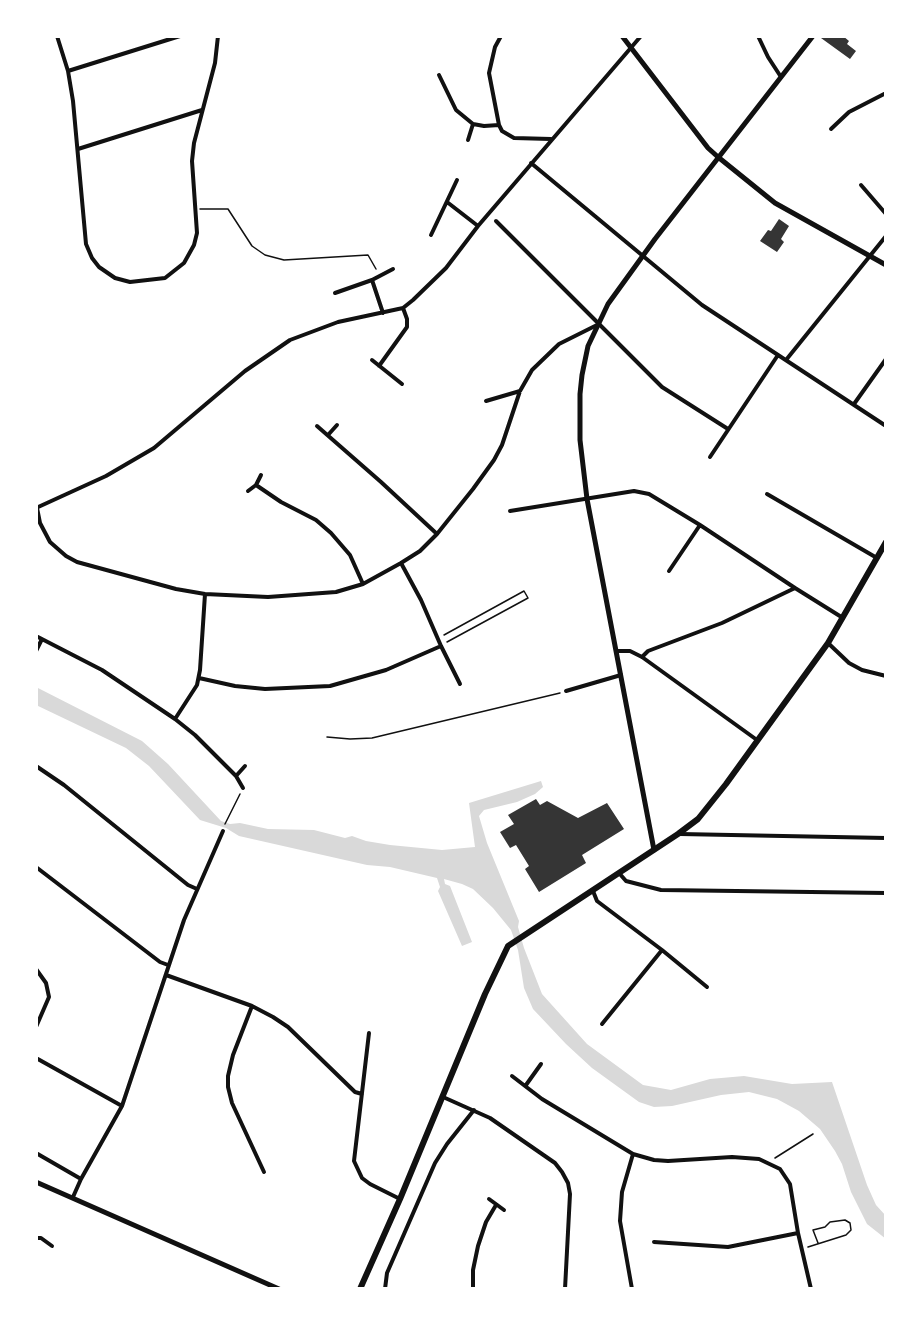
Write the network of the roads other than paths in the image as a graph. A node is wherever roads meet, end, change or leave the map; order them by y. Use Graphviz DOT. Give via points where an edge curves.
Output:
graph roads {
  1 [pos="57,36"];
  2 [pos="180,36"];
  3 [pos="218,36"];
  4 [pos="501,36"];
  5 [pos="622,36"];
  6 [pos="641,36"];
  7 [pos="758,36"];
  8 [pos="813,36"];
  9 [pos="630,48"];
  10 [pos="68,71"];
  11 [pos="439,75"];
  12 [pos="782,78"];
  13 [pos="886,93"];
  14 [pos="202,110"];
  15 [pos="473,124"];
  16 [pos="499,125"];
  17 [pos="831,129"];
  18 [pos="551,139"];
  19 [pos="468,140"];
  20 [pos="78,149"];
  21 [pos="718,157"];
  22 [pos="531,163"];
  23 [pos="457,180"];
  24 [pos="861,185"];
  25 [pos="447,202"];
  26 [pos="886,214"];
  27 [pos="496,221"];
  28 [pos="478,226"];
  29 [pos="431,235"];
  30 [pos="886,236"];
  31 [pos="643,255"];
  32 [pos="869,256"];
  33 [pos="886,265"];
  34 [pos="393,269"];
  35 [pos="372,280"];
  36 [pos="335,293"];
  37 [pos="403,308"];
  38 [pos="383,314"];
  39 [pos="597,325"];
  40 [pos="778,355"];
  41 [pos="886,359"];
  42 [pos="372,360"];
  43 [pos="786,360"];
  44 [pos="379,366"];
  45 [pos="402,384"];
  46 [pos="520,391"];
  47 [pos="486,401"];
  48 [pos="854,404"];
  49 [pos="337,425"];
  50 [pos="317,426"];
  51 [pos="886,426"];
  52 [pos="728,429"];
  53 [pos="328,435"];
  54 [pos="710,457"];
  55 [pos="261,475"];
  56 [pos="256,485"];
  57 [pos="248,491"];
  58 [pos="767,494"];
  59 [pos="587,499"];
  60 [pos="37,508"];
  61 [pos="510,510"];
  62 [pos="700,525"];
  63 [pos="437,534"];
  64 [pos="886,542"];
  65 [pos="878,558"];
  66 [pos="400,564"];
  67 [pos="669,571"];
  68 [pos="363,584"];
  69 [pos="795,588"];
  70 [pos="205,594"];
  71 [pos="843,618"];
  72 [pos="36,636"];
  73 [pos="42,639"];
  74 [pos="828,643"];
  75 [pos="441,646"];
  76 [pos="36,651"];
  77 [pos="616,651"];
  78 [pos="642,657"];
  79 [pos="621,675"];
  80 [pos="886,676"];
  81 [pos="199,678"];
  82 [pos="460,684"];
  83 [pos="566,691"];
  84 [pos="175,718"];
  85 [pos="757,740"];
  86 [pos="36,766"];
  87 [pos="245,766"];
  88 [pos="236,776"];
  89 [pos="243,788"];
  90 [pos="223,831"];
  91 [pos="678,834"];
  92 [pos="886,838"];
  93 [pos="654,850"];
  94 [pos="36,867"];
  95 [pos="619,873"];
  96 [pos="197,889"];
  97 [pos="593,891"];
  98 [pos="886,893"];
  99 [pos="662,950"];
  100 [pos="168,965"];
  101 [pos="36,969"];
  102 [pos="166,975"];
  103 [pos="707,987"];
  104 [pos="252,1006"];
  105 [pos="602,1024"];
  106 [pos="36,1027"];
  107 [pos="369,1032"];
  108 [pos="36,1058"];
  109 [pos="541,1064"];
  110 [pos="512,1076"];
  111 [pos="526,1085"];
  112 [pos="362,1094"];
  113 [pos="443,1097"];
  114 [pos="122,1106"];
  115 [pos="474,1110"];
  116 [pos="36,1153"];
  117 [pos="633,1154"];
  118 [pos="264,1172"];
  119 [pos="81,1179"];
  120 [pos="36,1183"];
  121 [pos="73,1197"];
  122 [pos="400,1199"];
  123 [pos="489,1199"];
  124 [pos="496,1204"];
  125 [pos="504,1210"];
  126 [pos="798,1233"];
  127 [pos="36,1238"];
  128 [pos="654,1242"];
  129 [pos="52,1246"];
  130 [pos="279,1289"];
  131 [pos="360,1289"];
  132 [pos="385,1289"];
  133 [pos="473,1289"];
  134 [pos="565,1289"];
  135 [pos="632,1289"];
  136 [pos="811,1289"];
  1 -- 10 [label="street"];
  2 -- 10 [label="street"];
  3 -- 14 [label="street"];
  4 -- 16 [label="street" via="489,73"];
  5 -- 9 [label="street"];
  6 -- 9 [label="street"];
  7 -- 12 [label="street"];
  8 -- 12 [label="street"];
  9 -- 18 [label="street"];
  9 -- 21 [label="street"];
  10 -- 20 [label="street"];
  11 -- 15 [label="street" via="456,110"];
  12 -- 21 [label="street"];
  13 -- 17 [label="street" via="849,112"];
  14 -- 20 [label="street"];
  14 -- 20 [label="street" via="192,161 197,233 190,255 165,278 130,282 115,278 92,258 86,244"];
  15 -- 16 [label="street"];
  15 -- 19 [label="street"];
  16 -- 18 [label="street" via="514,138"];
  18 -- 22 [label="street"];
  21 -- 31 [label="street"];
  21 -- 32 [label="street" via="776,203"];
  22 -- 28 [label="street"];
  22 -- 31 [label="street"];
  23 -- 25 [label="street"];
  24 -- 26 [label="street"];
  25 -- 28 [label="street"];
  25 -- 29 [label="street"];
  27 -- 39 [label="street"];
  28 -- 37 [label="street" via="446,268"];
  30 -- 32 [label="street"];
  31 -- 39 [label="street"];
  31 -- 40 [label="street" via="702,305"];
  32 -- 33 [label="street"];
  32 -- 43 [label="street"];
  34 -- 35 [label="street"];
  35 -- 36 [label="street"];
  35 -- 38 [label="street"];
  37 -- 38 [label="street"];
  37 -- 44 [label="street" via="407,327"];
  38 -- 60 [label="street" via="339,322 291,339 245,371 154,448 106,476"];
  39 -- 46 [label="street" via="551,351 532,370"];
  39 -- 52 [label="street" via="662,387"];
  39 -- 59 [label="street" via="588,346 580,394 580,440"];
  40 -- 43 [label="street"];
  40 -- 52 [label="street"];
  41 -- 48 [label="street"];
  42 -- 44 [label="street"];
  43 -- 48 [label="street"];
  44 -- 45 [label="street"];
  46 -- 47 [label="street"];
  46 -- 63 [label="street" via="494,460"];
  48 -- 51 [label="street"];
  49 -- 53 [label="street"];
  50 -- 53 [label="street"];
  52 -- 54 [label="street"];
  53 -- 63 [label="street"];
  55 -- 56 [label="street"];
  56 -- 57 [label="street"];
  56 -- 68 [label="street" via="331,533 350,555"];
  58 -- 65 [label="street"];
  59 -- 61 [label="street"];
  59 -- 62 [label="street" via="634,491 649,494"];
  59 -- 77 [label="street"];
  60 -- 70 [label="street" via="50,542 77,562"];
  62 -- 67 [label="street"];
  62 -- 69 [label="street"];
  63 -- 66 [label="street"];
  64 -- 65 [label="main road"];
  65 -- 71 [label="main road"];
  66 -- 68 [label="street"];
  66 -- 75 [label="street"];
  68 -- 70 [label="street" via="336,592 297,596"];
  69 -- 71 [label="street"];
  69 -- 78 [label="street" via="722,623 648,651"];
  70 -- 81 [label="street"];
  71 -- 74 [label="main road"];
  72 -- 73 [label="street"];
  73 -- 76 [label="street"];
  73 -- 84 [label="street" via="102,670"];
  74 -- 80 [label="street" via="849,663"];
  74 -- 85 [label="main road"];
  75 -- 81 [label="street" via="386,670 330,686 265,689"];
  75 -- 82 [label="street"];
  77 -- 78 [label="street" via="630,651"];
  77 -- 79 [label="street"];
  78 -- 85 [label="street"];
  79 -- 83 [label="street"];
  79 -- 93 [label="street"];
  81 -- 84 [label="street"];
  84 -- 88 [label="street"];
  85 -- 91 [label="main road" via="698,819"];
  86 -- 96 [label="street"];
  87 -- 88 [label="street"];
  88 -- 89 [label="street"];
  90 -- 96 [label="street"];
  91 -- 92 [label="street"];
  91 -- 93 [label="main road"];
  93 -- 95 [label="main road"];
  94 -- 100 [label="street"];
  95 -- 97 [label="main road"];
  95 -- 98 [label="street" via="626,881 661,890"];
  96 -- 100 [label="street"];
  97 -- 99 [label="street" via="597,902"];
  97 -- 113 [label="main road" via="530,930 503,952"];
  99 -- 103 [label="street"];
  99 -- 105 [label="street"];
  100 -- 102 [label="street"];
  101 -- 106 [label="street" via="46,983 49,997"];
  102 -- 104 [label="street"];
  102 -- 114 [label="street"];
  104 -- 112 [label="street" via="288,1027 338,1077"];
  104 -- 118 [label="street" via="233,1055 228,1087"];
  107 -- 112 [label="street"];
  108 -- 114 [label="street"];
  109 -- 111 [label="street"];
  110 -- 111 [label="street"];
  111 -- 117 [label="street" via="542,1100"];
  112 -- 122 [label="street" via="354,1161 362,1178"];
  113 -- 115 [label="street"];
  113 -- 122 [label="main road"];
  114 -- 119 [label="street"];
  115 -- 132 [label="street" via="435,1163 387,1274"];
  115 -- 134 [label="street" via="555,1163 568,1183"];
  116 -- 119 [label="street"];
  117 -- 126 [label="street" via="668,1161 732,1156 764,1161 780,1169 790,1184"];
  117 -- 135 [label="street" via="622,1192 620,1221"];
  119 -- 121 [label="street"];
  120 -- 121 [label="street"];
  121 -- 130 [label="street"];
  122 -- 131 [label="main road"];
  123 -- 124 [label="street"];
  124 -- 125 [label="street"];
  124 -- 133 [label="street" via="478,1246"];
  126 -- 128 [label="street" via="728,1247"];
  126 -- 136 [label="street"];
  127 -- 129 [label="street"];
}
